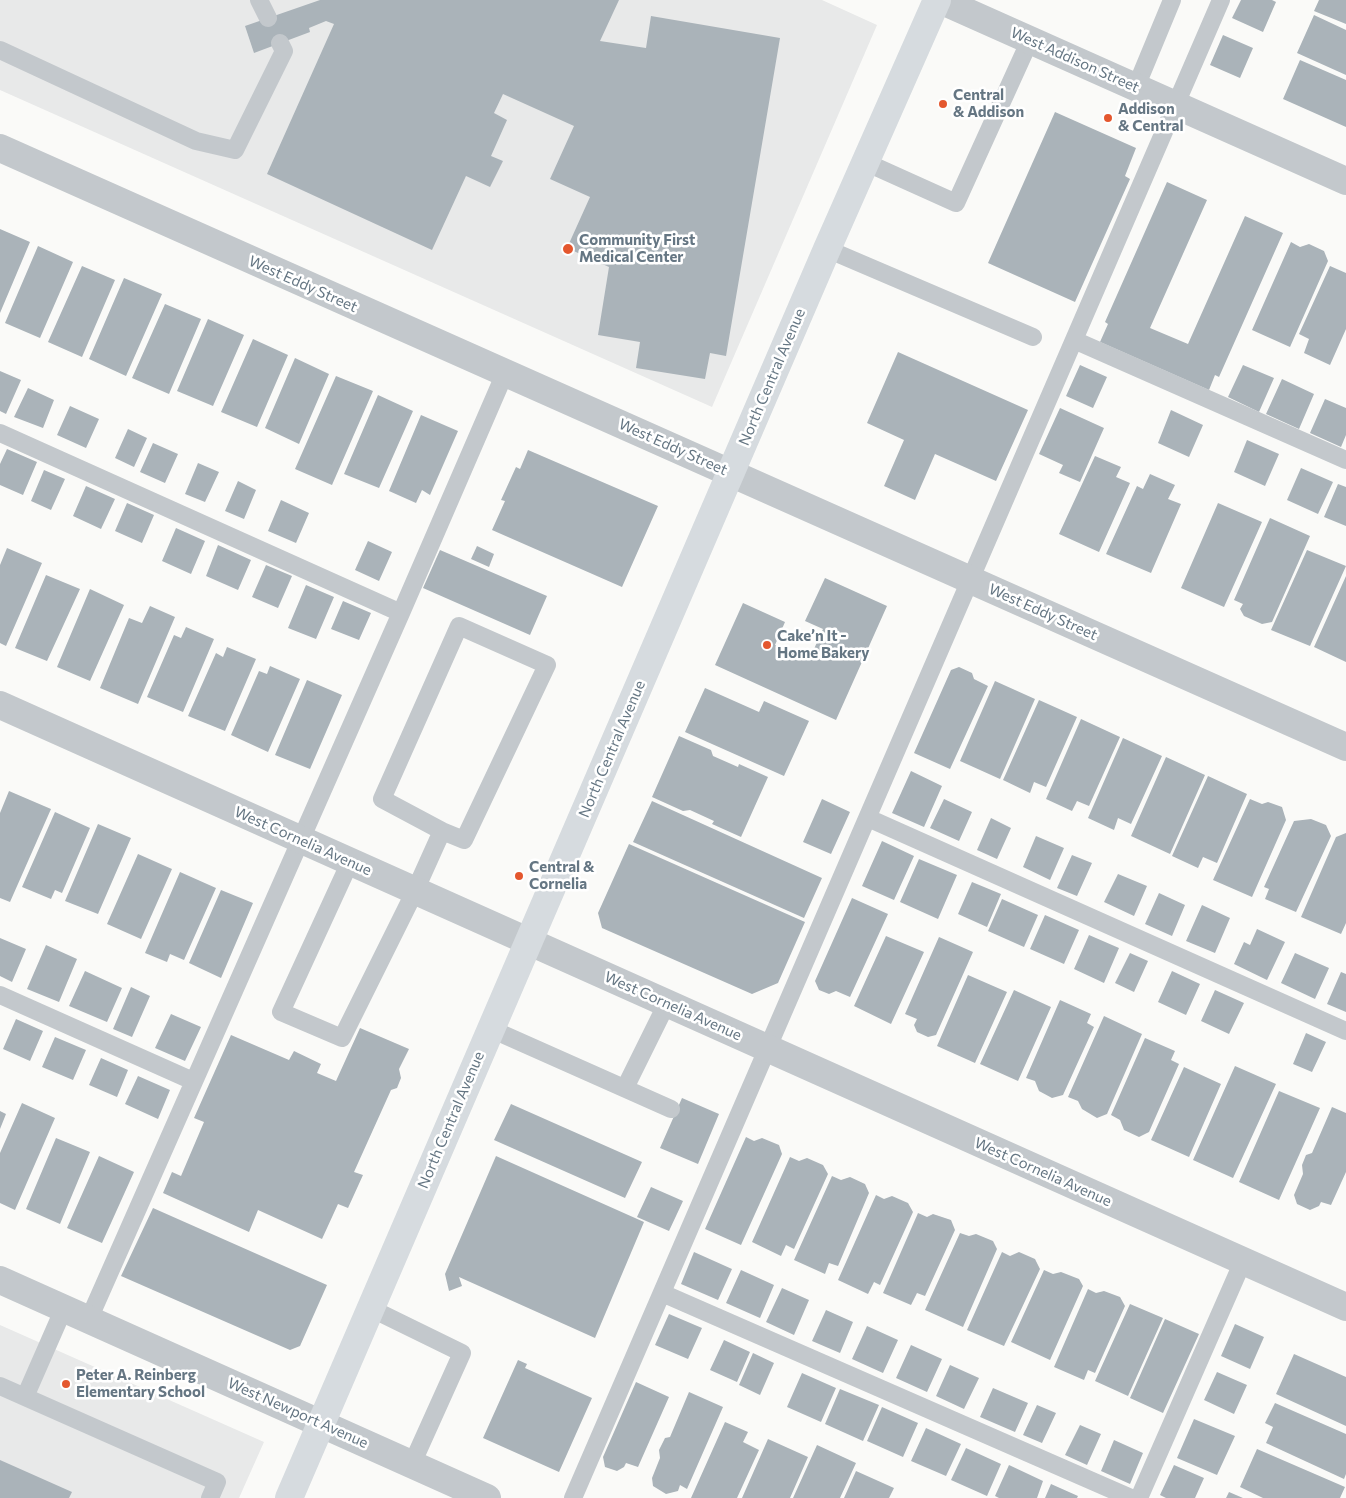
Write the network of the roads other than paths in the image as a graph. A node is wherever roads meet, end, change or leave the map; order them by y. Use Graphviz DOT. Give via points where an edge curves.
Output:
graph roads {
  1 [pos="259,0"];
  2 [pos="939,0"];
  3 [pos="1172,0"];
  4 [pos="1221,0"];
  5 [pos="268,18"];
  6 [pos="1030,40"];
  7 [pos="280,43"];
  8 [pos="0,50"];
  9 [pos="1136,87"];
  10 [pos="1176,105"];
  11 [pos="0,148"];
  12 [pos="865,162"];
  13 [pos="1346,181"];
  14 [pos="827,249"];
  15 [pos="1033,337"];
  16 [pos="1074,340"];
  17 [pos="504,373"];
  18 [pos="0,433"];
  19 [pos="1346,460"];
  20 [pos="731,473"];
  21 [pos="971,579"];
  22 [pos="401,613"];
  23 [pos="0,705"];
  24 [pos="1346,747"];
  25 [pos="868,818"];
  26 [pos="442,831"];
  27 [pos="300,839"];
  28 [pos="350,862"];
  29 [pos="415,891"];
  30 [pos="528,942"];
  31 [pos="0,995"];
  32 [pos="667,1003"];
  33 [pos="491,1029"];
  34 [pos="1346,1031"];
  35 [pos="768,1048"];
  36 [pos="193,1081"];
  37 [pos="625,1088"];
  38 [pos="671,1109"];
  39 [pos="1243,1261"];
  40 [pos="0,1280"];
  41 [pos="662,1293"];
  42 [pos="1346,1307"];
  43 [pos="370,1308"];
  44 [pos="76,1314"];
  45 [pos="0,1386"];
  46 [pos="24,1397"];
  47 [pos="321,1423"];
  48 [pos="412,1464"];
  49 [pos="210,1498"];
  50 [pos="289,1498"];
  51 [pos="487,1498"];
  52 [pos="573,1498"];
  53 [pos="1131,1498"];
  54 [pos="1139,1498"];
  1 -- 5 [label="lane"];
  2 -- 6 [label="street, West Addison Street"];
  2 -- 12 [label="main road, North Central Avenue"];
  3 -- 9 [label="lane"];
  4 -- 10 [label="lane"];
  6 -- 9 [label="street, West Addison Street"];
  6 -- 12 [label="lane" via="956,202"];
  7 -- 8 [label="lane" via="284,52 236,150 196,141"];
  9 -- 10 [label="street, West Addison Street"];
  10 -- 13 [label="street, West Addison Street"];
  10 -- 16 [label="lane"];
  11 -- 17 [label="street, West Eddy Street"];
  12 -- 14 [label="main road, North Central Avenue"];
  14 -- 15 [label="lane"];
  14 -- 20 [label="main road, North Central Avenue"];
  16 -- 19 [label="lane"];
  16 -- 21 [label="lane"];
  17 -- 20 [label="street, West Eddy Street"];
  17 -- 22 [label="lane"];
  18 -- 22 [label="lane"];
  20 -- 21 [label="street, West Eddy Street"];
  20 -- 30 [label="main road, North Central Avenue"];
  21 -- 24 [label="street, West Eddy Street"];
  21 -- 25 [label="lane"];
  22 -- 27 [label="lane"];
  23 -- 27 [label="street, West Cornelia Avenue"];
  25 -- 34 [label="lane"];
  25 -- 35 [label="lane"];
  26 -- 26 [label="lane" via="382,799 459,626 547,665 464,840"];
  26 -- 29 [label="lane"];
  27 -- 28 [label="street, West Cornelia Avenue"];
  27 -- 36 [label="lane"];
  28 -- 29 [label="street, West Cornelia Avenue"];
  28 -- 29 [label="lane" via="281,1012 342,1038"];
  29 -- 30 [label="street, West Cornelia Avenue"];
  30 -- 32 [label="street, West Cornelia Avenue"];
  30 -- 33 [label="main road, North Central Avenue"];
  31 -- 36 [label="lane"];
  32 -- 35 [label="street, West Cornelia Avenue"];
  32 -- 37 [label="lane"];
  33 -- 37 [label="lane"];
  33 -- 43 [label="main road, North Central Avenue"];
  35 -- 39 [label="street, West Cornelia Avenue"];
  35 -- 41 [label="lane"];
  36 -- 44 [label="lane"];
  37 -- 38 [label="lane"];
  39 -- 42 [label="street, West Cornelia Avenue"];
  39 -- 54 [label="lane"];
  40 -- 44 [label="street, West Newport Avenue"];
  41 -- 52 [label="lane"];
  41 -- 53 [label="lane"];
  43 -- 47 [label="main road, North Central Avenue"];
  43 -- 48 [label="lane" via="462,1352"];
  44 -- 46 [label="lane"];
  44 -- 47 [label="street, West Newport Avenue"];
  45 -- 46 [label="lane"];
  46 -- 49 [label="lane" via="217,1482"];
  47 -- 48 [label="street, West Newport Avenue"];
  47 -- 50 [label="main road, North Central Avenue"];
  48 -- 51 [label="street, West Newport Avenue"];
}
